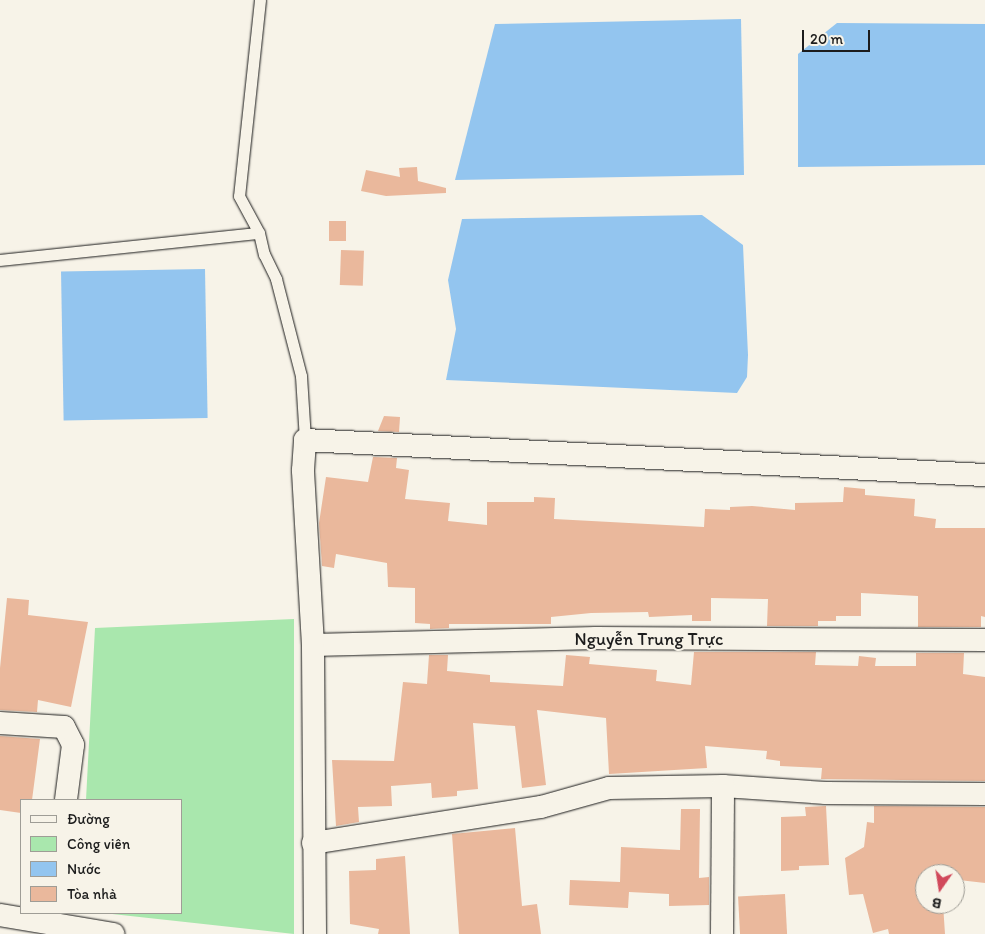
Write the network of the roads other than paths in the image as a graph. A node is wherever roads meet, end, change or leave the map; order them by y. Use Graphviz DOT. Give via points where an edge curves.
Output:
graph roads {
  1 [pos="260,0"];
  2 [pos="259,233"];
  3 [pos="0,260"];
  4 [pos="305,440"];
  5 [pos="985,475"];
  6 [pos="985,640"];
  7 [pos="314,645"];
  8 [pos="0,723"];
  9 [pos="723,786"];
  10 [pos="985,794"];
  11 [pos="66,799"];
  12 [pos="312,843"];
  13 [pos="0,915"];
  14 [pos="54,919"];
  15 [pos="113,934"];
  16 [pos="315,934"];
  17 [pos="722,934"];
  1 -- 2 [label="lane" via="239,196"];
  2 -- 3 [label="lane"];
  2 -- 4 [label="lane" via="264,254 276,279 301,376"];
  4 -- 5 [label="street"];
  4 -- 7 [label="street" via="303,470"];
  6 -- 7 [label="street, Nguyễn Trung Trực" via="596,638"];
  7 -- 12 [label="street"];
  8 -- 11 [label="street" via="64,726 73,745"];
  9 -- 10 [label="street" via="826,793"];
  9 -- 12 [label="street" via="609,788 541,807"];
  9 -- 17 [label="street"];
  12 -- 16 [label="street"];
  13 -- 14 [label="street"];
  14 -- 15 [label="street"];
}
